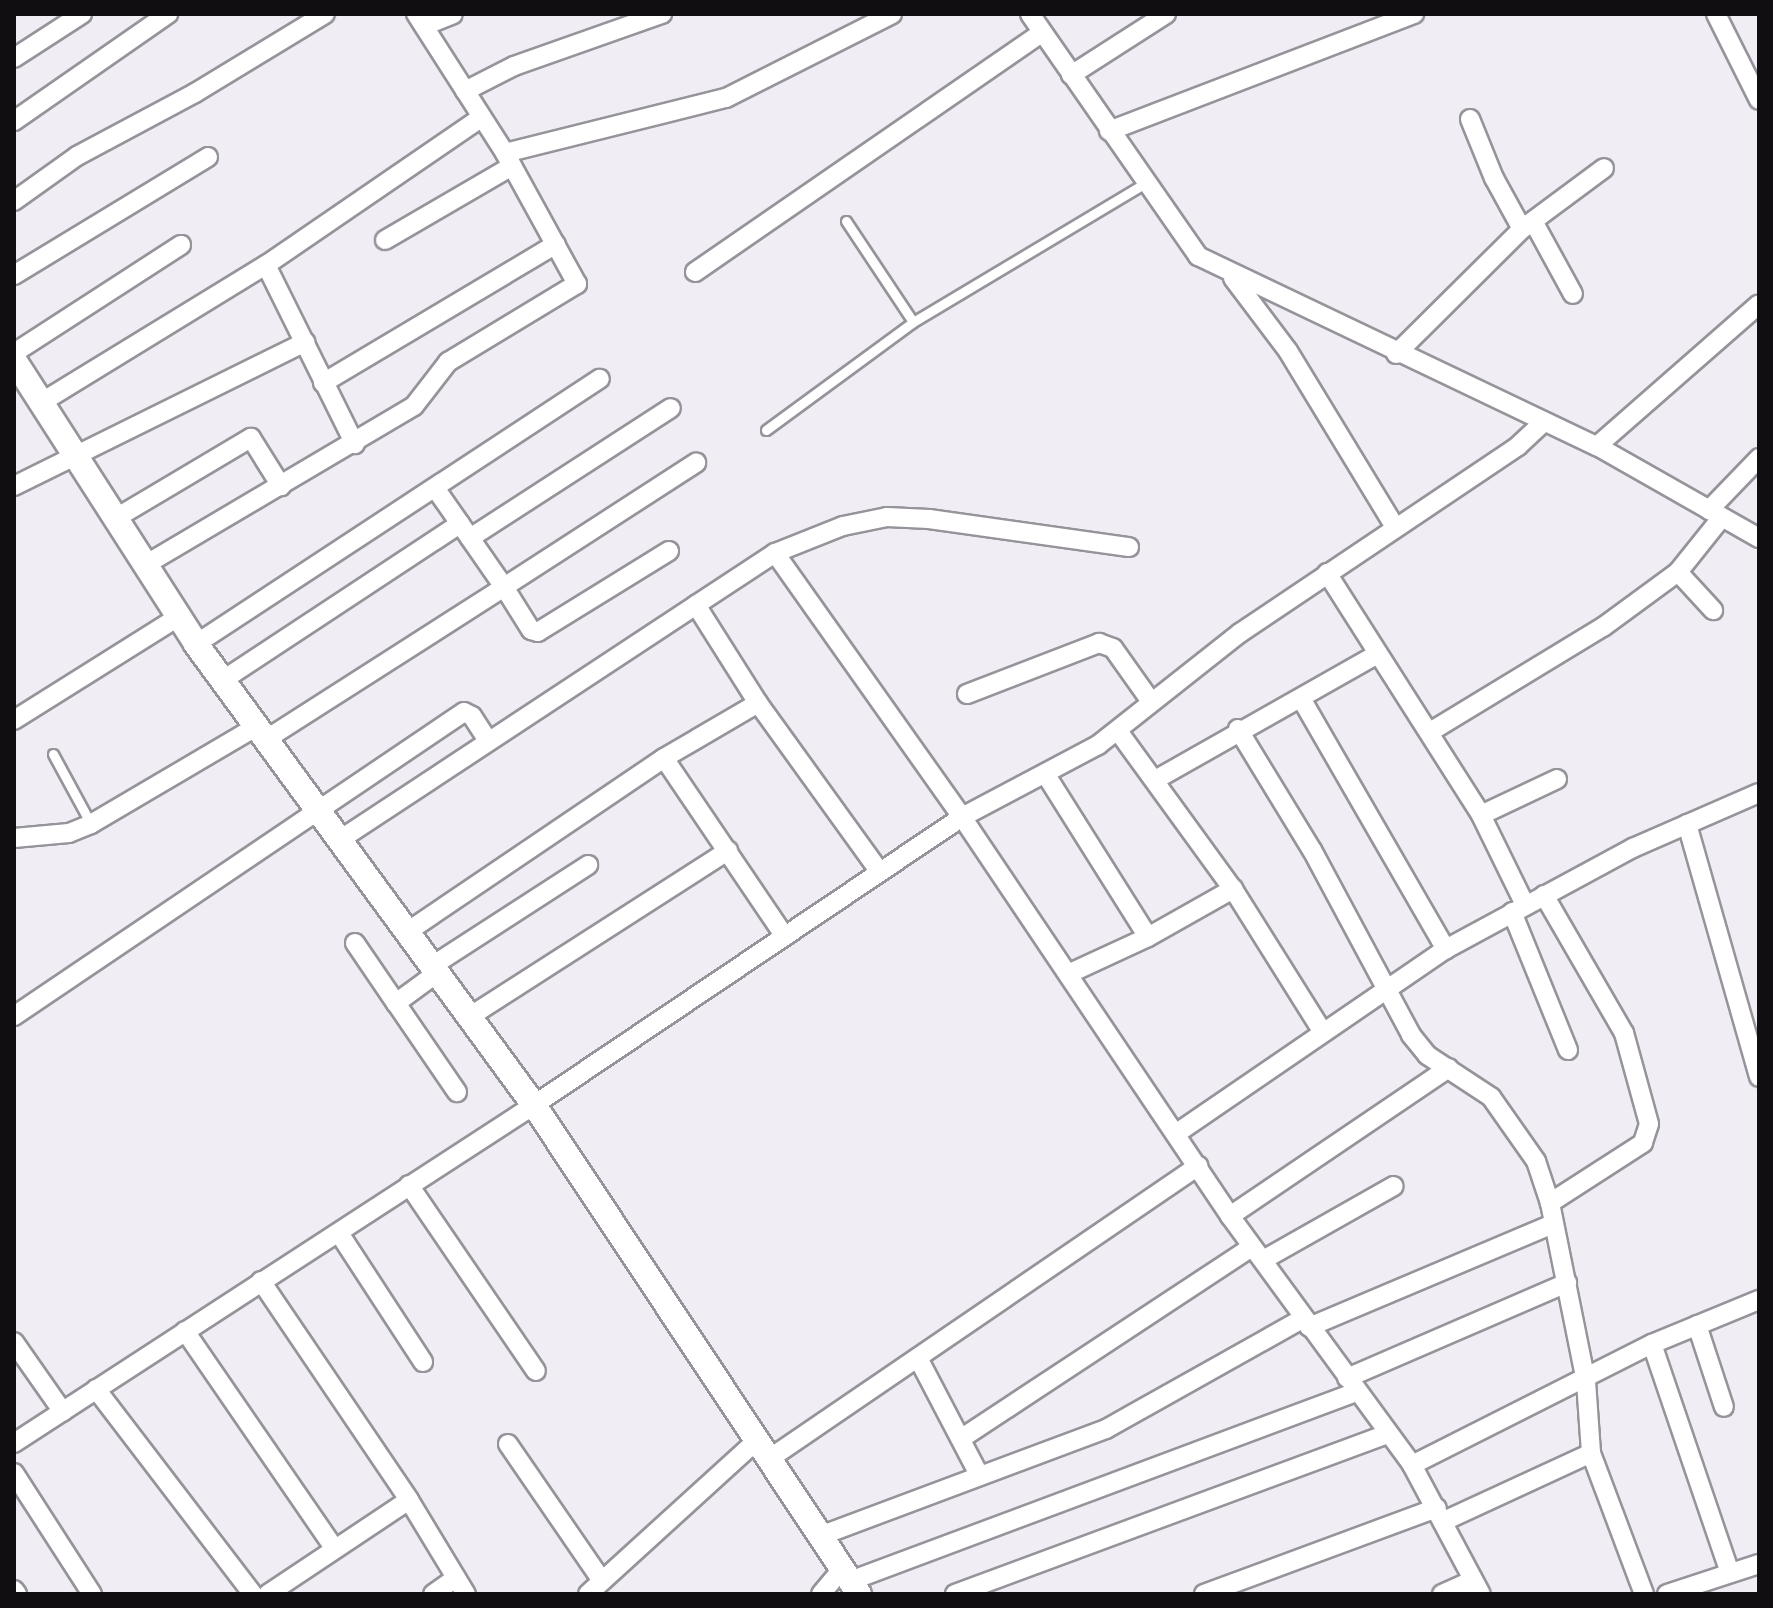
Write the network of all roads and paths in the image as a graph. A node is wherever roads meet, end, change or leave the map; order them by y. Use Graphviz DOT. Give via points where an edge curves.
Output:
graph roads {
  1 [pos="82,14"];
  2 [pos="168,14"];
  3 [pos="325,14"];
  4 [pos="453,14"];
  5 [pos="662,14"];
  6 [pos="892,14"];
  7 [pos="1030,14"];
  8 [pos="1166,14"];
  9 [pos="1414,14"];
  10 [pos="1716,14"];
  11 [pos="420,20"];
  12 [pos="627,20"];
  13 [pos="1042,33"];
  14 [pos="14,58"];
  15 [pos="1071,75"];
  16 [pos="465,91"];
  17 [pos="1759,100"];
  18 [pos="481,118"];
  19 [pos="1470,119"];
  20 [pos="14,121"];
  21 [pos="1109,131"];
  22 [pos="208,157"];
  23 [pos="508,159"];
  24 [pos="1604,168"];
  25 [pos="1145,183"];
  26 [pos="14,201"];
  27 [pos="846,221"];
  28 [pos="1528,225"];
  29 [pos="385,240"];
  30 [pos="556,244"];
  31 [pos="181,245"];
  32 [pos="266,265"];
  33 [pos="695,272"];
  34 [pos="1229,272"];
  35 [pos="14,275"];
  36 [pos="1573,294"];
  37 [pos="1759,304"];
  38 [pos="913,322"];
  39 [pos="305,342"];
  40 [pos="14,353"];
  41 [pos="1396,354"];
  42 [pos="14,360"];
  43 [pos="600,379"];
  44 [pos="323,383"];
  45 [pos="42,402"];
  46 [pos="671,408"];
  47 [pos="1543,423"];
  48 [pos="766,430"];
  49 [pos="355,444"];
  50 [pos="1597,446"];
  51 [pos="76,455"];
  52 [pos="1759,458"];
  53 [pos="696,463"];
  54 [pos="14,486"];
  55 [pos="281,486"];
  56 [pos="436,489"];
  57 [pos="1715,514"];
  58 [pos="116,518"];
  59 [pos="1395,527"];
  60 [pos="465,531"];
  61 [pos="1759,538"];
  62 [pos="1129,547"];
  63 [pos="669,551"];
  64 [pos="775,553"];
  65 [pos="145,565"];
  66 [pos="1678,572"];
  67 [pos="1327,573"];
  68 [pos="504,587"];
  69 [pos="696,605"];
  70 [pos="1713,610"];
  71 [pos="178,617"];
  72 [pos="196,644"];
  73 [pos="1378,654"];
  74 [pos="223,680"];
  75 [pos="967,694"];
  76 [pos="1150,700"];
  77 [pos="1302,700"];
  78 [pos="758,703"];
  79 [pos="14,720"];
  80 [pos="1238,729"];
  81 [pos="1118,731"];
  82 [pos="1430,732"];
  83 [pos="261,733"];
  84 [pos="488,741"];
  85 [pos="53,754"];
  86 [pos="664,758"];
  87 [pos="1046,775"];
  88 [pos="1557,779"];
  89 [pos="1155,780"];
  90 [pos="1759,793"];
  91 [pos="318,815"];
  92 [pos="1481,815"];
  93 [pos="962,817"];
  94 [pos="91,824"];
  95 [pos="1687,824"];
  96 [pos="14,838"];
  97 [pos="338,841"];
  98 [pos="728,851"];
  99 [pos="588,865"];
  100 [pos="880,872"];
  101 [pos="1233,889"];
  102 [pos="1544,895"];
  103 [pos="1519,909"];
  104 [pos="407,932"];
  105 [pos="784,935"];
  106 [pos="1148,937"];
  107 [pos="355,943"];
  108 [pos="1446,949"];
  109 [pos="434,969"];
  110 [pos="1068,974"];
  111 [pos="1388,988"];
  112 [pos="396,1003"];
  113 [pos="14,1016"];
  114 [pos="469,1017"];
  115 [pos="1322,1031"];
  116 [pos="1568,1050"];
  117 [pos="1449,1068"];
  118 [pos="1759,1077"];
  119 [pos="457,1092"];
  120 [pos="534,1105"];
  121 [pos="1177,1133"];
  122 [pos="1198,1166"];
  123 [pos="409,1185"];
  124 [pos="1394,1186"];
  125 [pos="1550,1203"];
  126 [pos="1230,1216"];
  127 [pos="1553,1224"];
  128 [pos="339,1233"];
  129 [pos="1258,1254"];
  130 [pos="261,1281"];
  131 [pos="1567,1283"];
  132 [pos="1759,1300"];
  133 [pos="1306,1323"];
  134 [pos="1697,1325"];
  135 [pos="185,1331"];
  136 [pos="14,1342"];
  137 [pos="1652,1344"];
  138 [pos="918,1358"];
  139 [pos="423,1362"];
  140 [pos="536,1371"];
  141 [pos="1586,1381"];
  142 [pos="1352,1385"];
  143 [pos="96,1389"];
  144 [pos="1724,1407"];
  145 [pos="63,1412"];
  146 [pos="1387,1434"];
  147 [pos="962,1438"];
  148 [pos="14,1443"];
  149 [pos="508,1444"];
  150 [pos="763,1450"];
  151 [pos="1591,1453"];
  152 [pos="1412,1465"];
  153 [pos="14,1473"];
  154 [pos="978,1473"];
  155 [pos="409,1500"];
  156 [pos="1441,1514"];
  157 [pos="820,1536"];
  158 [pos="334,1548"];
  159 [pos="1759,1564"];
  160 [pos="1730,1573"];
  161 [pos="850,1581"];
  162 [pos="461,1586"];
  163 [pos="1477,1587"];
  164 [pos="595,1588"];
  165 [pos="92,1594"];
  166 [pos="253,1594"];
  167 [pos="268,1594"];
  168 [pos="433,1594"];
  169 [pos="821,1594"];
  170 [pos="955,1594"];
  171 [pos="1204,1594"];
  172 [pos="1442,1594"];
  173 [pos="1644,1594"];
  174 [pos="1667,1594"];
  1 -- 14 [label="street"];
  2 -- 20 [label="street"];
  3 -- 26 [label="street" via="77,156"];
  4 -- 11 [label="street"];
  5 -- 12 [label="street"];
  6 -- 23 [label="street" via="696,109 609,124"];
  7 -- 13 [label="street"];
  8 -- 15 [label="street"];
  9 -- 21 [label="street"];
  10 -- 17 [label="street"];
  11 -- 16 [label="street"];
  12 -- 16 [label="street"];
  13 -- 15 [label="street"];
  13 -- 33 [label="street"];
  15 -- 21 [label="street"];
  16 -- 18 [label="street"];
  18 -- 23 [label="street"];
  18 -- 32 [label="street"];
  19 -- 28 [label="street" via="1494,178"];
  21 -- 25 [label="street"];
  22 -- 35 [label="street"];
  23 -- 29 [label="street"];
  23 -- 30 [label="street"];
  24 -- 28 [label="street"];
  25 -- 34 [label="street" via="1198,256"];
  25 -- 38 [label="lane"];
  27 -- 38 [label="lane"];
  28 -- 36 [label="street"];
  28 -- 41 [label="street"];
  30 -- 44 [label="street"];
  30 -- 49 [label="street" via="577,284 448,362 414,406"];
  31 -- 40 [label="street"];
  32 -- 39 [label="street"];
  32 -- 45 [label="street"];
  34 -- 41 [label="street"];
  34 -- 59 [label="street" via="1288,351"];
  37 -- 50 [label="street"];
  38 -- 48 [label="lane"];
  39 -- 44 [label="street"];
  39 -- 51 [label="street"];
  41 -- 47 [label="street"];
  42 -- 45 [label="street"];
  43 -- 56 [label="street"];
  44 -- 49 [label="street"];
  45 -- 51 [label="street"];
  46 -- 60 [label="street"];
  47 -- 50 [label="street"];
  47 -- 59 [label="street"];
  49 -- 55 [label="street"];
  50 -- 57 [label="street"];
  51 -- 54 [label="street"];
  51 -- 58 [label="street"];
  52 -- 57 [label="street"];
  53 -- 68 [label="street"];
  55 -- 58 [label="street" via="251,438"];
  55 -- 65 [label="street"];
  56 -- 60 [label="street"];
  56 -- 72 [label="street"];
  57 -- 61 [label="street"];
  57 -- 66 [label="street"];
  58 -- 65 [label="street"];
  59 -- 67 [label="street"];
  60 -- 68 [label="street"];
  60 -- 74 [label="street"];
  62 -- 64 [label="street" via="1088,545 989,524 887,517 843,526"];
  63 -- 68 [label="street" via="534,633"];
  64 -- 69 [label="street"];
  64 -- 93 [label="street"];
  65 -- 71 [label="street"];
  66 -- 70 [label="street"];
  66 -- 82 [label="street" via="1603,627"];
  67 -- 73 [label="street"];
  67 -- 76 [label="street"];
  68 -- 83 [label="street"];
  69 -- 78 [label="street"];
  69 -- 84 [label="street"];
  71 -- 72 [label="street"];
  71 -- 79 [label="street"];
  72 -- 74 [label="street"];
  73 -- 77 [label="street"];
  73 -- 82 [label="street"];
  74 -- 83 [label="street"];
  75 -- 76 [label="street" via="1099,643 1113,648"];
  76 -- 81 [label="street"];
  77 -- 80 [label="street"];
  77 -- 108 [label="street"];
  78 -- 86 [label="street"];
  78 -- 100 [label="street"];
  80 -- 89 [label="street"];
  80 -- 111 [label="street"];
  81 -- 87 [label="street"];
  81 -- 89 [label="street"];
  82 -- 92 [label="street"];
  83 -- 91 [label="street"];
  83 -- 94 [label="street"];
  84 -- 91 [label="street" via="464,712"];
  84 -- 97 [label="street"];
  85 -- 94 [label="lane"];
  86 -- 98 [label="street"];
  86 -- 104 [label="street"];
  87 -- 93 [label="street"];
  87 -- 106 [label="street"];
  88 -- 92 [label="street"];
  89 -- 101 [label="street"];
  90 -- 95 [label="street"];
  91 -- 97 [label="street"];
  91 -- 113 [label="street"];
  92 -- 103 [label="street"];
  93 -- 100 [label="street"];
  93 -- 110 [label="street"];
  94 -- 96 [label="street" via="69,833"];
  95 -- 102 [label="street"];
  95 -- 118 [label="street"];
  97 -- 104 [label="street"];
  98 -- 105 [label="street"];
  98 -- 114 [label="street"];
  99 -- 109 [label="street"];
  100 -- 105 [label="street"];
  101 -- 106 [label="street"];
  101 -- 115 [label="street"];
  102 -- 103 [label="street"];
  102 -- 125 [label="street" via="1624,1033 1649,1124 1643,1143"];
  103 -- 108 [label="street"];
  103 -- 116 [label="street"];
  104 -- 109 [label="street"];
  105 -- 120 [label="street"];
  106 -- 110 [label="street"];
  107 -- 112 [label="street"];
  108 -- 111 [label="street"];
  109 -- 112 [label="street"];
  109 -- 114 [label="street"];
  110 -- 121 [label="street"];
  111 -- 115 [label="street"];
  111 -- 117 [label="street" via="1411,1035 1427,1055"];
  112 -- 119 [label="street"];
  114 -- 120 [label="street"];
  115 -- 121 [label="street"];
  117 -- 125 [label="street" via="1491,1097 1514,1124 1536,1161"];
  117 -- 126 [label="street"];
  120 -- 123 [label="street"];
  120 -- 150 [label="street"];
  121 -- 122 [label="street"];
  122 -- 126 [label="street"];
  122 -- 138 [label="street"];
  123 -- 128 [label="street"];
  123 -- 140 [label="street"];
  124 -- 129 [label="street"];
  125 -- 127 [label="street"];
  126 -- 129 [label="street"];
  127 -- 131 [label="street"];
  127 -- 133 [label="street"];
  128 -- 130 [label="street"];
  128 -- 139 [label="street"];
  129 -- 133 [label="street"];
  129 -- 147 [label="street"];
  130 -- 135 [label="street"];
  130 -- 155 [label="street"];
  131 -- 141 [label="street"];
  131 -- 142 [label="street"];
  132 -- 134 [label="street"];
  133 -- 142 [label="street"];
  133 -- 154 [label="street" via="1106,1429"];
  134 -- 137 [label="street"];
  134 -- 144 [label="street"];
  135 -- 143 [label="street"];
  135 -- 158 [label="street"];
  136 -- 145 [label="street"];
  137 -- 141 [label="street"];
  137 -- 160 [label="street"];
  138 -- 147 [label="street"];
  138 -- 150 [label="street"];
  141 -- 151 [label="street"];
  141 -- 152 [label="street"];
  142 -- 146 [label="street"];
  142 -- 161 [label="street"];
  143 -- 145 [label="street"];
  143 -- 166 [label="street"];
  145 -- 148 [label="street"];
  146 -- 152 [label="street"];
  146 -- 170 [label="street"];
  147 -- 154 [label="street"];
  149 -- 164 [label="street"];
  150 -- 157 [label="street"];
  150 -- 164 [label="street"];
  151 -- 156 [label="street"];
  151 -- 173 [label="street"];
  152 -- 156 [label="street"];
  153 -- 165 [label="street"];
  154 -- 157 [label="street"];
  155 -- 158 [label="street"];
  155 -- 162 [label="street"];
  156 -- 163 [label="street"];
  156 -- 171 [label="street"];
  157 -- 161 [label="street"];
  158 -- 167 [label="street"];
  159 -- 160 [label="street"];
  160 -- 174 [label="street"];
  161 -- 169 [label="street"];
  162 -- 168 [label="street"];
  163 -- 172 [label="street"];
}
